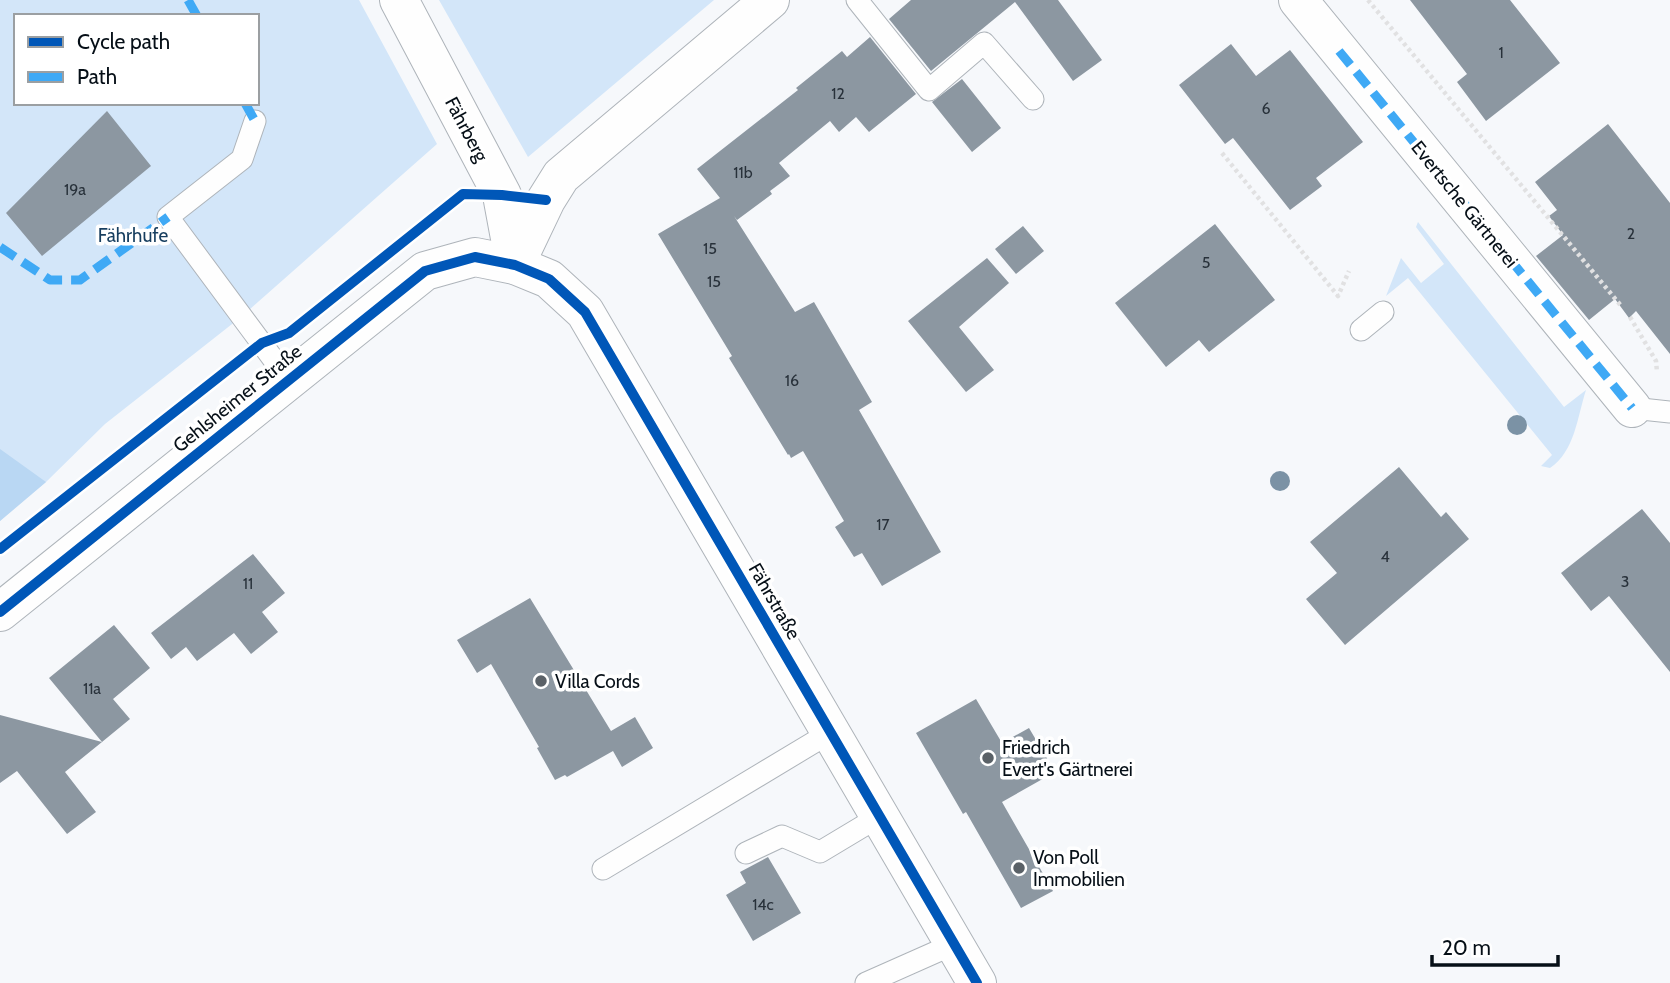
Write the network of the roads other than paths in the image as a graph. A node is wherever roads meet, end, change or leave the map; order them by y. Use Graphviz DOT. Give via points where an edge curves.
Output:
graph roads {
  1 [pos="399,0"];
  2 [pos="770,0"];
  3 [pos="857,0"];
  4 [pos="1298,0"];
  5 [pos="1033,99"];
  6 [pos="256,121"];
  7 [pos="515,265"];
  8 [pos="1383,312"];
  9 [pos="1361,330"];
  10 [pos="288,379"];
  11 [pos="1632,408"];
  12 [pos="1670,412"];
  13 [pos="0,612"];
  14 [pos="831,732"];
  15 [pos="880,816"];
  16 [pos="746,853"];
  17 [pos="603,869"];
  18 [pos="954,944"];
  19 [pos="866,983"];
  20 [pos="977,983"];
  1 -- 7 [label="street, Fährberg" via="502,195"];
  2 -- 7 [label="street" via="561,176"];
  3 -- 5 [label="lane" via="929,90 984,43"];
  4 -- 11 [label="street, Evertsche Gärtnerei"];
  6 -- 10 [label="lane" via="242,159 168,217"];
  7 -- 10 [label="street, Gehlsheimer Straße" via="475,257 425,271"];
  7 -- 14 [label="street, Fährstraße" via="548,279 585,312"];
  8 -- 9 [label="lane"];
  10 -- 13 [label="street, Gehlsheimer Straße"];
  11 -- 12 [label="lane"];
  14 -- 15 [label="street, Fährstraße"];
  14 -- 17 [label="lane"];
  15 -- 16 [label="lane" via="820,852 782,836"];
  15 -- 18 [label="street, Fährstraße"];
  18 -- 19 [label="lane"];
  18 -- 20 [label="street, Fährstraße"];
}
